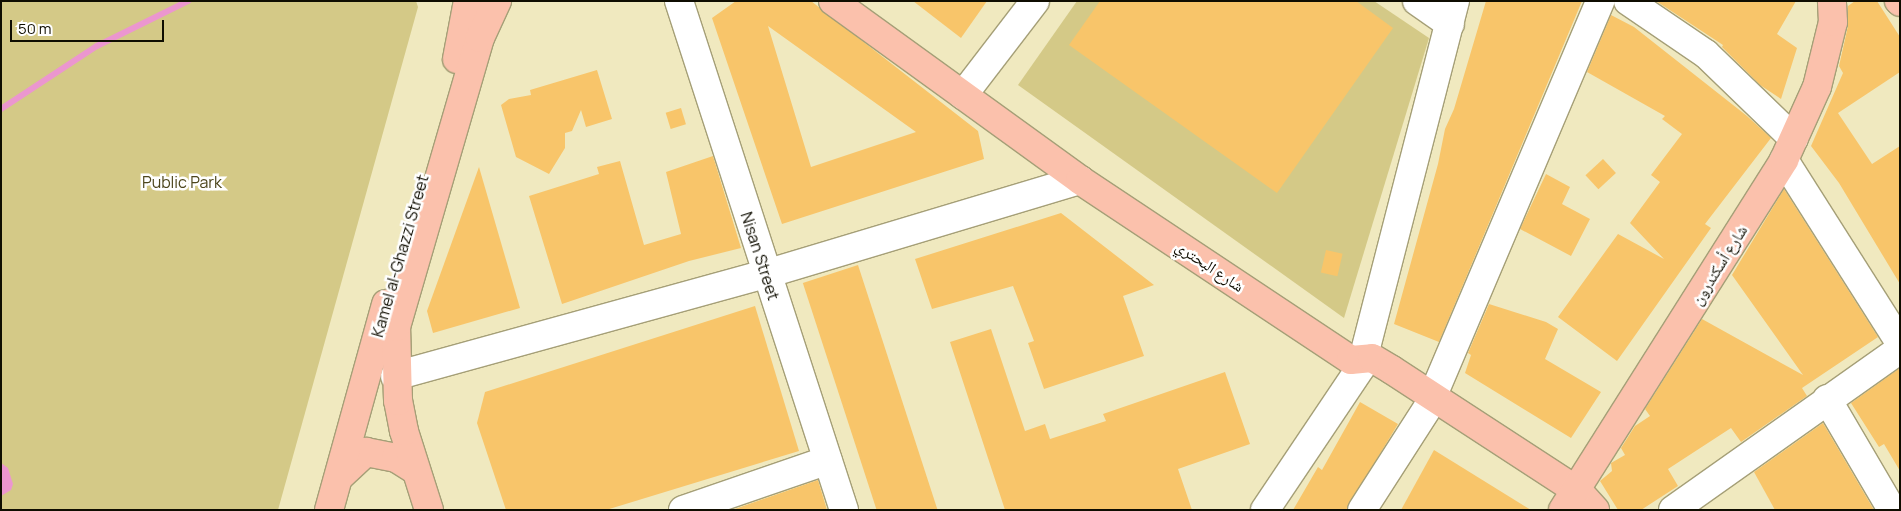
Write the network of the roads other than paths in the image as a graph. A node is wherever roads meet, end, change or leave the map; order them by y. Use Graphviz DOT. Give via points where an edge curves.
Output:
graph roads {
  1 [pos="468,1"];
  2 [pos="497,1"];
  3 [pos="679,1"];
  4 [pos="833,1"];
  5 [pos="1035,1"];
  6 [pos="1417,1"];
  7 [pos="1600,1"];
  8 [pos="1628,1"];
  9 [pos="1837,8"];
  10 [pos="1452,13"];
  11 [pos="963,95"];
  12 [pos="1789,149"];
  13 [pos="1080,180"];
  14 [pos="766,274"];
  15 [pos="1900,343"];
  16 [pos="1900,349"];
  17 [pos="1357,360"];
  18 [pos="396,376"];
  19 [pos="1432,396"];
  20 [pos="1827,399"];
  21 [pos="828,460"];
  22 [pos="416,470"];
  23 [pos="339,477"];
  24 [pos="1569,500"];
  25 [pos="330,510"];
  26 [pos="429,510"];
  27 [pos="683,510"];
  28 [pos="844,510"];
  29 [pos="1250,510"];
  30 [pos="1265,510"];
  31 [pos="1362,510"];
  32 [pos="1595,510"];
  33 [pos="1673,510"];
  34 [pos="1892,510"];
  1 -- 23 [label="main road, Kamel al-Ghazzi Street" via="461,44"];
  2 -- 18 [label="main road, Kamel al-Ghazzi Street" via="480,38 396,326"];
  3 -- 14 [label="street, Nisan Street"];
  4 -- 11 [label="main road, شارع البحتري"];
  5 -- 11 [label="street"];
  6 -- 10 [label="street"];
  7 -- 19 [label="street"];
  8 -- 12 [label="street" via="1706,54"];
  9 -- 12 [label="main road, شارع أسكندرون" via="1817,87"];
  10 -- 17 [label="street"];
  11 -- 13 [label="main road, شارع البحتري"];
  12 -- 15 [label="street"];
  12 -- 24 [label="main road, شارع أسكندرون"];
  13 -- 14 [label="street"];
  13 -- 17 [label="main road, شارع البحتري"];
  14 -- 18 [label="street"];
  14 -- 21 [label="street, Nisan Street"];
  16 -- 20 [label="street"];
  17 -- 19 [label="main road, شارع البحتري" via="1372,358"];
  17 -- 29 [label="street"];
  17 -- 30 [label="street" via="1361,367"];
  18 -- 22 [label="main road, Kamel al-Ghazzi Street" via="404,432"];
  19 -- 24 [label="main road, شارع البحتري"];
  19 -- 31 [label="street"];
  20 -- 33 [label="street"];
  20 -- 34 [label="street"];
  21 -- 27 [label="street"];
  21 -- 28 [label="street, Nisan Street"];
  22 -- 23 [label="main road" via="396,458 366,452"];
  22 -- 26 [label="main road, Kamel al-Ghazzi Street"];
  23 -- 25 [label="main road, Kamel al-Ghazzi Street"];
  24 -- 32 [label="main road, شارع البحتري"];
}
